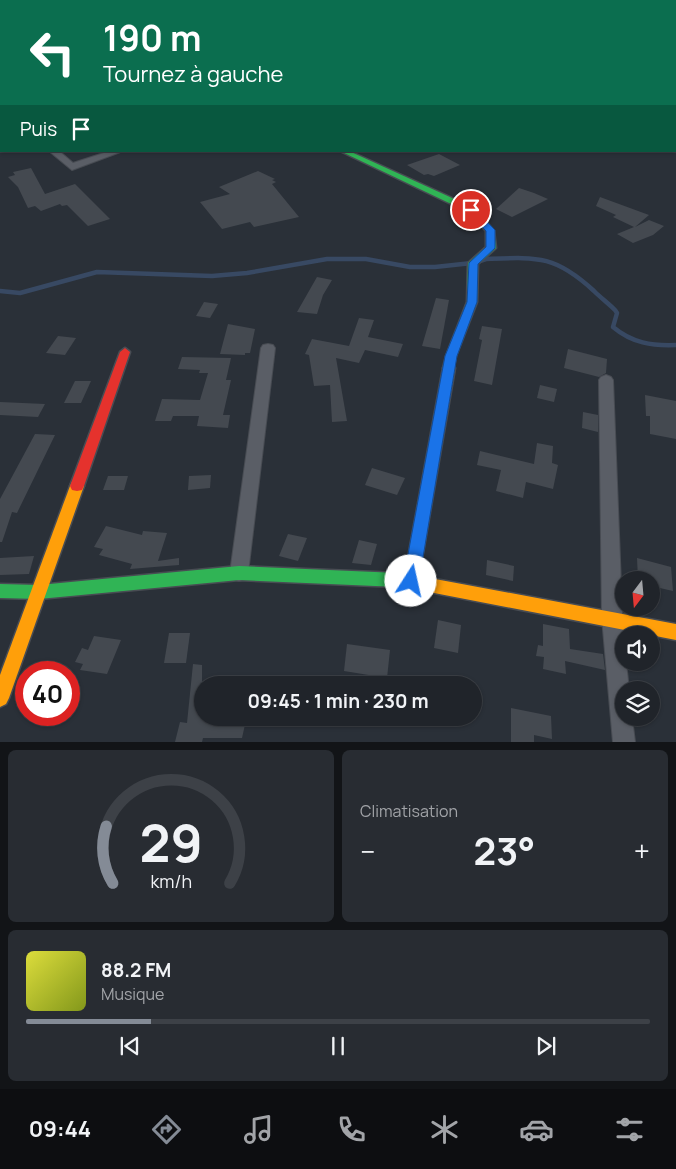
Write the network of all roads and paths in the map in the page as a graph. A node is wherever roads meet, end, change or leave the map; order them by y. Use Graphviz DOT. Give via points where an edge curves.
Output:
graph roads {
  1 [pos="54,152"];
  2 [pos="116,152"];
  3 [pos="345,152"];
  4 [pos="268,348"];
  5 [pos="125,352"];
  6 [pos="606,380"];
  7 [pos="239,573"];
  8 [pos="411,581"];
  9 [pos="0,591"];
  10 [pos="39,592"];
  11 [pos="612,618"];
  12 [pos="676,632"];
  13 [pos="0,698"];
  14 [pos="624,742"];
  1 -- 2 [label="street" via="72,166"];
  3 -- 8 [label="street" via="471,210 490,230 491,248 473,263 472,302 451,356"];
  4 -- 7 [label="street"];
  5 -- 10 [label="street"];
  6 -- 11 [label="street"];
  7 -- 8 [label="street"];
  7 -- 10 [label="street"];
  8 -- 11 [label="street"];
  9 -- 10 [label="street"];
  10 -- 13 [label="street"];
  11 -- 12 [label="street"];
  11 -- 14 [label="street"];
}
